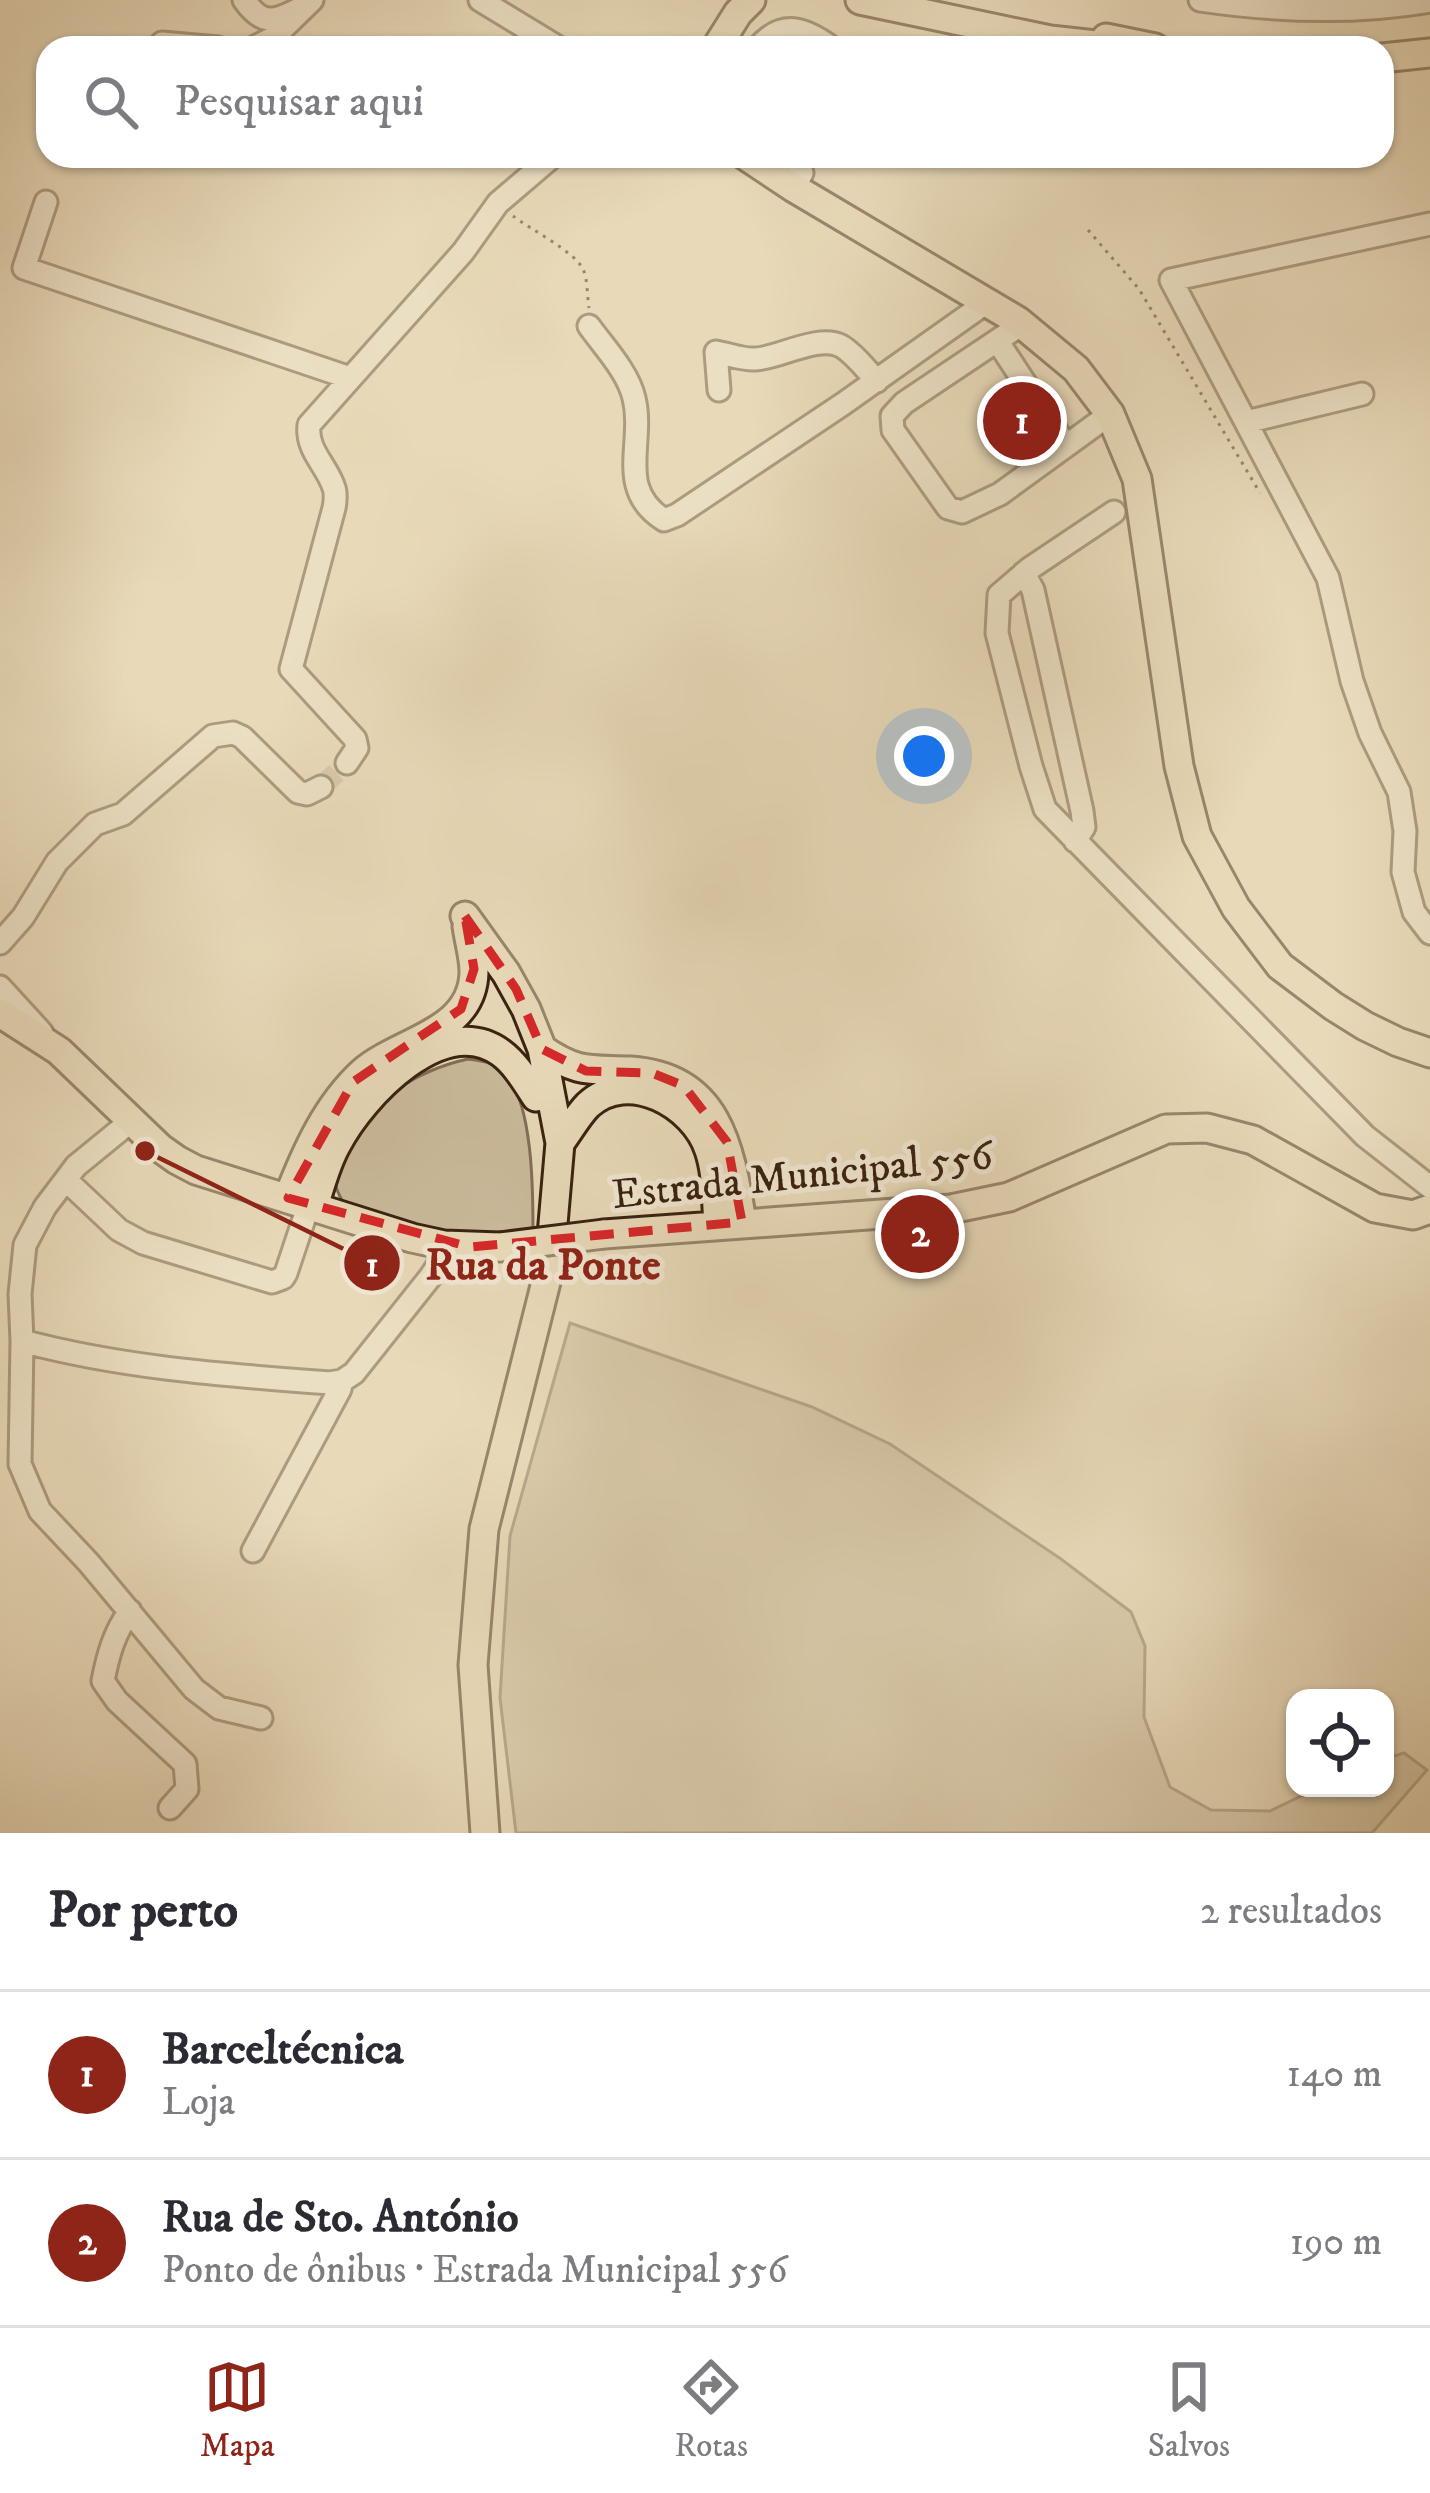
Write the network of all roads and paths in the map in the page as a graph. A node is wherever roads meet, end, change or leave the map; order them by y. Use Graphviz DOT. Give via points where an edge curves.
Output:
graph roads {
  1 [pos="244,0"];
  2 [pos="480,0"];
  3 [pos="752,0"];
  4 [pos="860,0"];
  5 [pos="932,0"];
  6 [pos="1200,0"];
  7 [pos="310,2"];
  8 [pos="1430,2"];
  9 [pos="275,36"];
  10 [pos="539,36"];
  11 [pos="724,36"];
  12 [pos="768,36"];
  13 [pos="817,36"];
  14 [pos="1031,36"];
  15 [pos="1099,36"];
  16 [pos="1430,53"];
  17 [pos="1394,57"];
  18 [pos="539,168"];
  19 [pos="764,168"];
  20 [pos="800,168"];
  21 [pos="794,188"];
  22 [pos="46,202"];
  23 [pos="498,203"];
  24 [pos="1430,224"];
  25 [pos="1088,230"];
  26 [pos="987,302"];
  27 [pos="1022,324"];
  28 [pos="589,326"];
  29 [pos="998,342"];
  30 [pos="350,379"];
  31 [pos="877,381"];
  32 [pos="718,390"];
  33 [pos="1362,394"];
  34 [pos="1110,414"];
  35 [pos="1246,422"];
  36 [pos="1066,446"];
  37 [pos="1262,496"];
  38 [pos="1114,512"];
  39 [pos="1024,573"];
  40 [pos="347,763"];
  41 [pos="321,787"];
  42 [pos="1430,819"];
  43 [pos="1405,831"];
  44 [pos="1075,841"];
  45 [pos="1430,933"];
  46 [pos="0,943"];
  47 [pos="485,945"];
  48 [pos="0,987"];
  49 [pos="0,1013"];
  50 [pos="542,1049"];
  51 [pos="59,1052"];
  52 [pos="1430,1053"];
  53 [pos="536,1097"];
  54 [pos="131,1121"];
  55 [pos="560,1143"];
  56 [pos="66,1180"];
  57 [pos="1430,1187"];
  58 [pos="555,1202"];
  59 [pos="304,1203"];
  60 [pos="1430,1209"];
  61 [pos="730,1223"];
  62 [pos="444,1245"];
  63 [pos="22,1341"];
  64 [pos="342,1381"];
  65 [pos="253,1551"];
  66 [pos="130,1611"];
  67 [pos="261,1718"];
  68 [pos="170,1808"];
  69 [pos="485,1833"];
  1 -- 7 [label="street" via="268,20"];
  2 -- 10 [label="street"];
  3 -- 11 [label="main road"];
  4 -- 14 [label="main road"];
  5 -- 15 [label="main road"];
  6 -- 8 [label="street" via="1325,9"];
  7 -- 9 [label="street"];
  12 -- 13 [label="street" via="787,28"];
  16 -- 17 [label="main road"];
  18 -- 23 [label="street"];
  19 -- 21 [label="main road"];
  20 -- 21 [label="street"];
  21 -- 26 [label="main road"];
  22 -- 30 [label="street" via="24,268"];
  23 -- 28 [label="path" via="583,268"];
  23 -- 30 [label="street"];
  24 -- 35 [label="street" via="1171,280"];
  25 -- 37 [label="path" via="1138,289"];
  26 -- 27 [label="main road"];
  26 -- 31 [label="street"];
  27 -- 29 [label="street"];
  27 -- 34 [label="main road" via="1076,368"];
  28 -- 31 [label="street" via="635,399 637,487 664,520"];
  29 -- 36 [label="street"];
  29 -- 36 [label="street" via="904,404 892,416 893,430 948,508 962,512"];
  30 -- 40 [label="street" via="309,425 312,449 335,490 334,508 291,669 355,740"];
  31 -- 32 [label="street" via="845,349 825,344 758,360 716,352"];
  33 -- 35 [label="street"];
  34 -- 36 [label="street"];
  34 -- 52 [label="main road" via="1137,479 1179,766 1197,836 1280,966 1365,1026"];
  35 -- 43 [label="street" via="1328,578 1352,681 1399,791"];
  38 -- 39 [label="street"];
  39 -- 44 [label="street" via="1082,811"];
  39 -- 44 [label="street" via="999,595 997,634 1045,808"];
  41 -- 46 [label="street" via="298,792 242,736 213,736 123,814 95,824"];
  42 -- 43 [label="street"];
  43 -- 45 [label="street" via="1403,872 1414,912"];
  44 -- 57 [label="street" via="1365,1136"];
  47 -- 50 [label="main road" via="516,989"];
  47 -- 53 [label="main road"];
  47 -- 59 [label="main road" via="465,916 474,969 461,1009 353,1082 313,1139"];
  48 -- 51 [label="street"];
  49 -- 51 [label="main road, Estrada Municipal 556"];
  50 -- 55 [label="main road"];
  50 -- 61 [label="main road" via="586,1071 652,1073 684,1086 727,1142"];
  51 -- 54 [label="main road, Estrada Municipal 556"];
  53 -- 58 [label="main road"];
  53 -- 59 [label="main road" via="490,1046 434,1049 371,1095"];
  54 -- 56 [label="street"];
  54 -- 59 [label="main road, Estrada Municipal 556" via="196,1170"];
  55 -- 58 [label="main road"];
  55 -- 61 [label="main road" via="590,1103 615,1092 648,1091 674,1103 709,1149"];
  56 -- 59 [label="street" via="143,1244 272,1282 286,1273"];
  56 -- 63 [label="street" via="26,1246"];
  58 -- 69 [label="main road" via="549,1270 484,1529 473,1665"];
  59 -- 62 [label="main road, Estrada Municipal 556"];
  60 -- 61 [label="main road, Estrada Municipal 556" via="1413,1215 1375,1208 1253,1140 1207,1128 1166,1130 1009,1197 951,1209"];
  61 -- 62 [label="main road, Estrada Municipal 556, bridge" via="500,1247"];
  62 -- 64 [label="street" via="431,1276"];
  63 -- 64 [label="street" via="143,1367"];
  63 -- 66 [label="street" via="20,1464 40,1511"];
  64 -- 65 [label="street"];
  66 -- 67 [label="street" via="194,1689 219,1708"];
  66 -- 68 [label="street" via="103,1681 185,1764 187,1789"];
}
